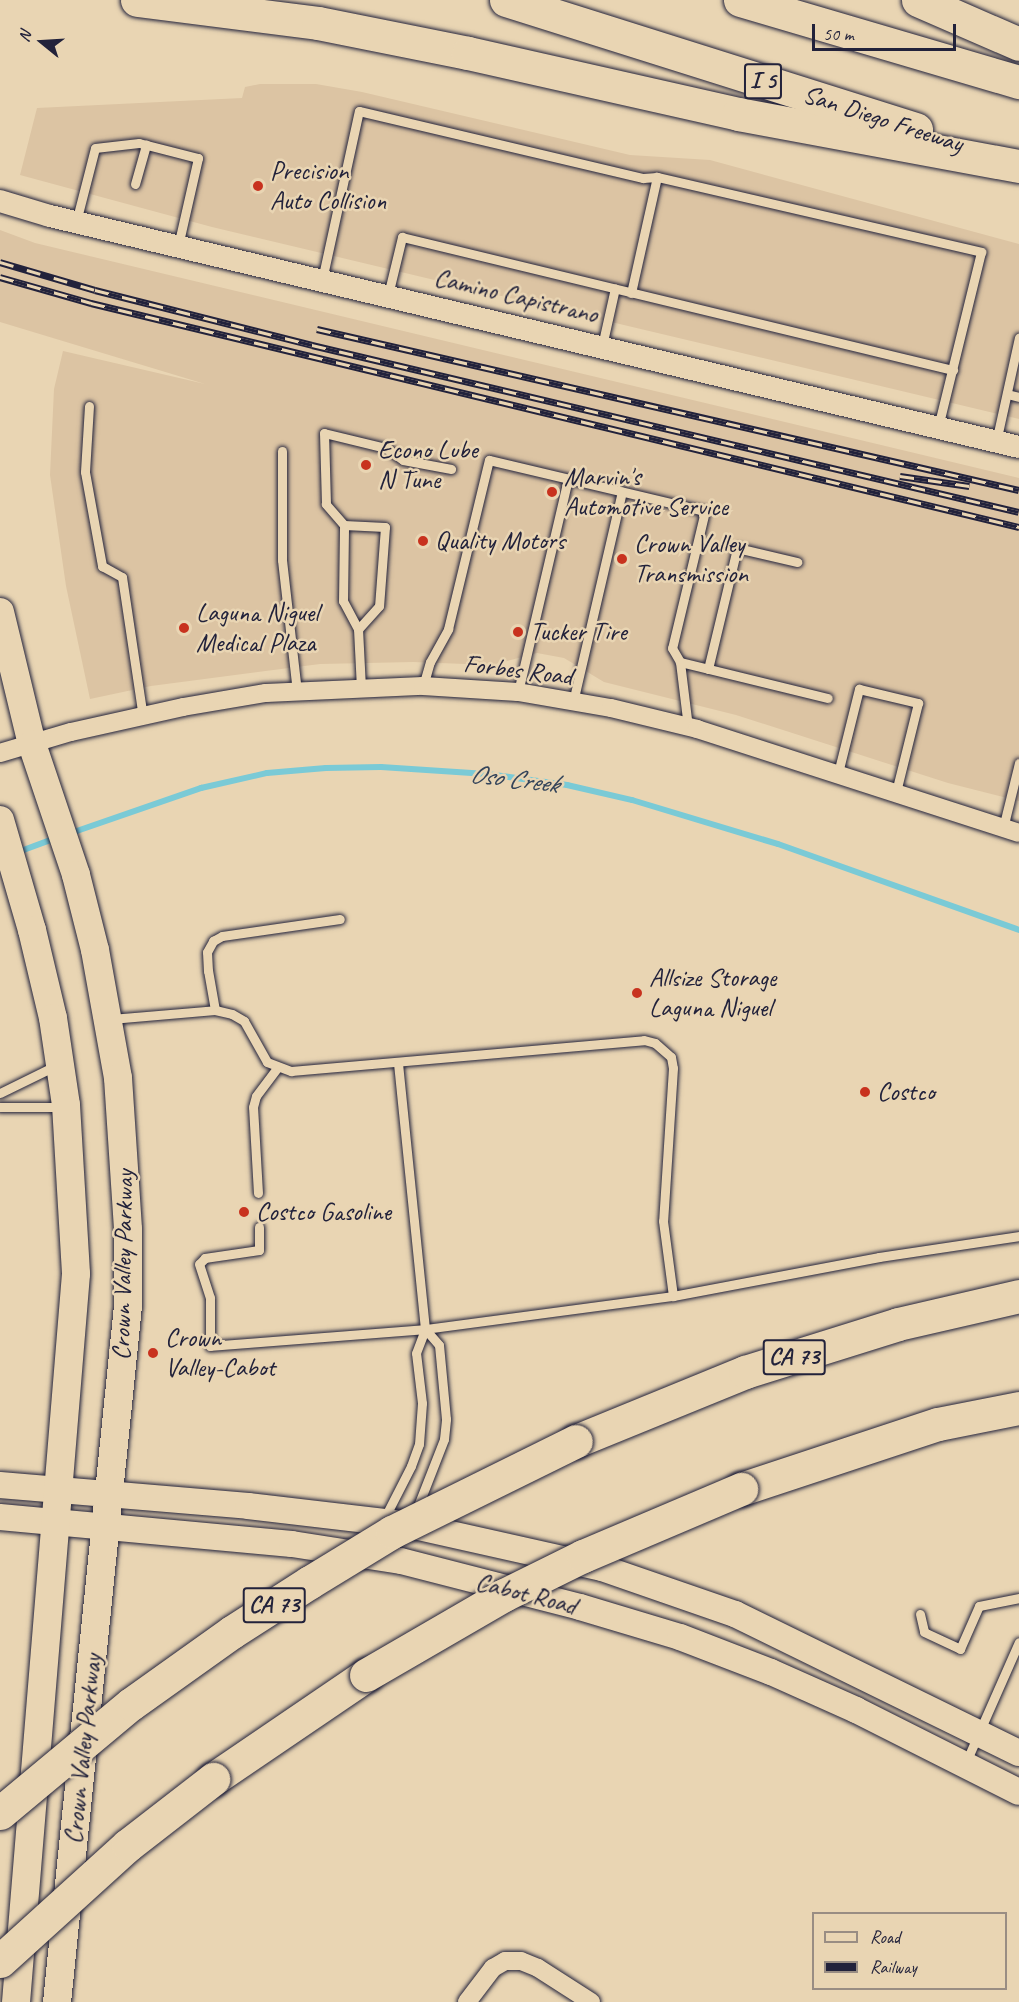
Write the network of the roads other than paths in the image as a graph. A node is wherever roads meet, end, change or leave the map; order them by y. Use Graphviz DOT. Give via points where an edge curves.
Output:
graph roads {
  1 [pos="137,0"];
  2 [pos="506,0"];
  3 [pos="740,0"];
  4 [pos="918,0"];
  5 [pos="1019,44"];
  6 [pos="1019,82"];
  7 [pos="146,145"];
  8 [pos="1019,164"];
  9 [pos="657,177"];
  10 [pos="135,184"];
  11 [pos="0,201"];
  12 [pos="76,222"];
  13 [pos="178,246"];
  14 [pos="322,280"];
  15 [pos="615,288"];
  16 [pos="631,292"];
  17 [pos="388,296"];
  18 [pos="1019,337"];
  19 [pos="602,346"];
  20 [pos="952,370"];
  21 [pos="1007,394"];
  22 [pos="1019,397"];
  23 [pos="89,406"];
  24 [pos="938,427"];
  25 [pos="996,442"];
  26 [pos="1019,447"];
  27 [pos="282,451"];
  28 [pos="451,469"];
  29 [pos="568,479"];
  30 [pos="622,492"];
  31 [pos="344,525"];
  32 [pos="797,562"];
  33 [pos="0,612"];
  34 [pos="358,629"];
  35 [pos="680,662"];
  36 [pos="708,669"];
  37 [pos="423,686"];
  38 [pos="361,688"];
  39 [pos="297,692"];
  40 [pos="518,692"];
  41 [pos="828,698"];
  42 [pos="573,702"];
  43 [pos="143,718"];
  44 [pos="688,727"];
  45 [pos="32,744"];
  46 [pos="0,753"];
  47 [pos="1019,763"];
  48 [pos="838,773"];
  49 [pos="896,792"];
  50 [pos="0,820"];
  51 [pos="1011,830"];
  52 [pos="340,919"];
  53 [pos="215,1010"];
  54 [pos="109,1019"];
  55 [pos="398,1062"];
  56 [pos="60,1064"];
  57 [pos="277,1068"];
  58 [pos="0,1094"];
  59 [pos="0,1107"];
  60 [pos="66,1107"];
  61 [pos="258,1193"];
  62 [pos="259,1227"];
  63 [pos="1019,1236"];
  64 [pos="673,1296"];
  65 [pos="1019,1296"];
  66 [pos="425,1329"];
  67 [pos="1019,1408"];
  68 [pos="0,1485"];
  69 [pos="60,1490"];
  70 [pos="108,1493"];
  71 [pos="0,1517"];
  72 [pos="57,1522"];
  73 [pos="382,1522"];
  74 [pos="104,1528"];
  75 [pos="409,1530"];
  76 [pos="370,1556"];
  77 [pos="1019,1598"];
  78 [pos="920,1614"];
  79 [pos="1019,1642"];
  80 [pos="979,1732"];
  81 [pos="1019,1753"];
  82 [pos="965,1764"];
  83 [pos="1019,1792"];
  84 [pos="0,1813"];
  85 [pos="0,1961"];
  86 [pos="16,2002"];
  87 [pos="57,2002"];
  88 [pos="467,2002"];
  89 [pos="591,2002"];
  1 -- 8 [label="highway" via="318,23 738,114"];
  2 -- 8 [label="highway, San Diego Freeway / I 5"];
  3 -- 6 [label="highway"];
  4 -- 5 [label="highway"];
  7 -- 10 [label="lane"];
  7 -- 12 [label="lane" via="95,148"];
  7 -- 13 [label="lane" via="198,158"];
  9 -- 14 [label="lane" via="643,178 359,111"];
  9 -- 16 [label="lane"];
  9 -- 20 [label="lane" via="981,252"];
  11 -- 12 [label="street, Camino Capistrano"];
  12 -- 13 [label="street, Camino Capistrano"];
  13 -- 14 [label="street, Camino Capistrano"];
  14 -- 17 [label="street, Camino Capistrano"];
  15 -- 16 [label="lane"];
  15 -- 17 [label="lane" via="402,237"];
  15 -- 19 [label="lane"];
  16 -- 20 [label="lane"];
  17 -- 19 [label="street, Camino Capistrano"];
  18 -- 21 [label="lane"];
  19 -- 24 [label="street, Camino Capistrano"];
  20 -- 24 [label="lane"];
  21 -- 22 [label="lane"];
  21 -- 25 [label="lane"];
  23 -- 43 [label="lane" via="85,472 102,566 122,577"];
  24 -- 25 [label="street, Camino Capistrano"];
  25 -- 26 [label="street, Camino Capistrano"];
  27 -- 39 [label="lane" via="282,560"];
  28 -- 31 [label="lane" via="403,460 386,448 324,433 326,504"];
  29 -- 30 [label="lane"];
  29 -- 37 [label="lane" via="489,460 448,629 430,662"];
  29 -- 40 [label="lane"];
  30 -- 35 [label="lane" via="705,511 672,648"];
  30 -- 42 [label="lane"];
  31 -- 34 [label="lane" via="343,602"];
  31 -- 34 [label="lane" via="385,527 379,606"];
  32 -- 36 [label="lane" via="738,548"];
  33 -- 45 [label="main road, Crown Valley Parkway"];
  34 -- 38 [label="lane"];
  35 -- 36 [label="lane"];
  35 -- 44 [label="lane"];
  36 -- 41 [label="lane"];
  37 -- 38 [label="street, Forbes Road"];
  37 -- 40 [label="street, Forbes Road"];
  38 -- 39 [label="street, Forbes Road"];
  39 -- 43 [label="street, Forbes Road" via="266,693"];
  40 -- 42 [label="street, Forbes Road"];
  42 -- 44 [label="street, Forbes Road"];
  43 -- 45 [label="street, Forbes Road"];
  44 -- 48 [label="street, Forbes Road"];
  45 -- 46 [label="street, Forbes Road"];
  45 -- 54 [label="main road, Crown Valley Parkway" via="76,875"];
  47 -- 51 [label="lane"];
  48 -- 49 [label="street, Forbes Road"];
  48 -- 49 [label="lane" via="859,689 918,703"];
  49 -- 51 [label="street, Forbes Road"];
  50 -- 56 [label="main road, Crown Valley Parkway" via="43,973"];
  52 -- 53 [label="lane" via="222,936 213,941 207,952 207,971"];
  53 -- 54 [label="lane"];
  53 -- 57 [label="lane" via="244,1021 267,1062"];
  54 -- 70 [label="main road, Crown Valley Parkway" via="121,1110 128,1252 127,1316"];
  55 -- 57 [label="lane" via="291,1071"];
  55 -- 64 [label="lane" via="644,1040 664,1049 673,1068 663,1221"];
  55 -- 66 [label="lane"];
  56 -- 58 [label="lane"];
  56 -- 60 [label="main road, Crown Valley Parkway"];
  57 -- 61 [label="lane" via="256,1096 253,1107"];
  59 -- 60 [label="lane"];
  60 -- 69 [label="main road, Crown Valley Parkway" via="76,1274"];
  62 -- 66 [label="lane" via="259,1250 201,1260 199,1269 210,1298 210,1346"];
  63 -- 64 [label="lane" via="879,1257"];
  64 -- 66 [label="lane"];
  65 -- 84 [label="highway, CA 73, bridge" via="898,1324 745,1372 576,1441 392,1532 290,1594 131,1704"];
  66 -- 73 [label="lane" via="416,1353 422,1403 419,1444"];
  66 -- 75 [label="lane" via="439,1345 446,1419 434,1469"];
  67 -- 85 [label="highway, bridge" via="938,1424 741,1489 583,1556 504,1595 366,1675 213,1779 128,1845"];
  68 -- 69 [label="main road, Cabot Road"];
  69 -- 70 [label="main road, Cabot Road"];
  69 -- 72 [label="main road, Crown Valley Parkway"];
  70 -- 73 [label="main road, Cabot Road"];
  70 -- 74 [label="main road, Crown Valley Parkway"];
  71 -- 72 [label="main road, Cabot Road"];
  72 -- 74 [label="main road, Cabot Road"];
  72 -- 86 [label="main road, Crown Valley Parkway"];
  73 -- 75 [label="main road, Cabot Road"];
  73 -- 76 [label="lane"];
  74 -- 76 [label="main road, Cabot Road" via="292,1544"];
  74 -- 87 [label="main road, Crown Valley Parkway"];
  75 -- 80 [label="main road, Cabot Road" via="602,1568 689,1597 776,1634"];
  76 -- 82 [label="main road, Cabot Road" via="402,1557 680,1637 771,1672"];
  77 -- 78 [label="lane" via="979,1606 960,1649 924,1632"];
  79 -- 80 [label="lane"];
  80 -- 81 [label="main road, Cabot Road"];
  80 -- 82 [label="lane"];
  82 -- 83 [label="main road, Cabot Road"];
  88 -- 89 [label="street" via="493,1968 505,1961 520,1961 538,1968"];
}
